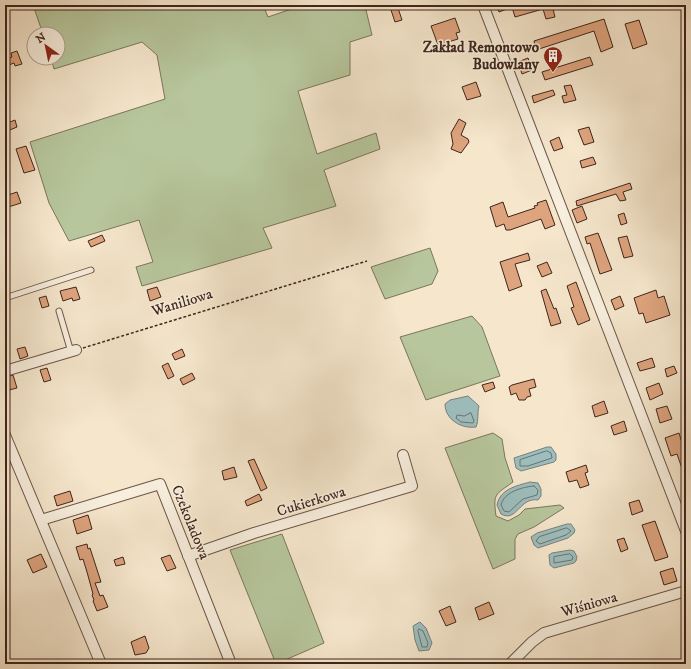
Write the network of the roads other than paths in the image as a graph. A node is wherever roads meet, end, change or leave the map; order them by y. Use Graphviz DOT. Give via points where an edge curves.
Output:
graph roads {
  1 [pos="483,5"];
  2 [pos="91,270"];
  3 [pos="5,298"];
  4 [pos="59,311"];
  5 [pos="74,351"];
  6 [pos="5,371"];
  7 [pos="5,435"];
  8 [pos="403,455"];
  9 [pos="42,520"];
  10 [pos="686,532"];
  11 [pos="188,556"];
  12 [pos="686,590"];
  13 [pos="101,664"];
  14 [pos="231,664"];
  15 [pos="510,664"];
  1 -- 10 [label="street"];
  2 -- 3 [label="lane"];
  4 -- 5 [label="lane"];
  5 -- 6 [label="street"];
  7 -- 9 [label="street"];
  8 -- 11 [label="street, Cukierkowa" via="412,486 254,533"];
  9 -- 11 [label="street, Czekoladowa" via="160,484"];
  9 -- 13 [label="street"];
  11 -- 14 [label="street, Czekoladowa"];
  12 -- 15 [label="street, Wiśniowa" via="544,634"];
}
